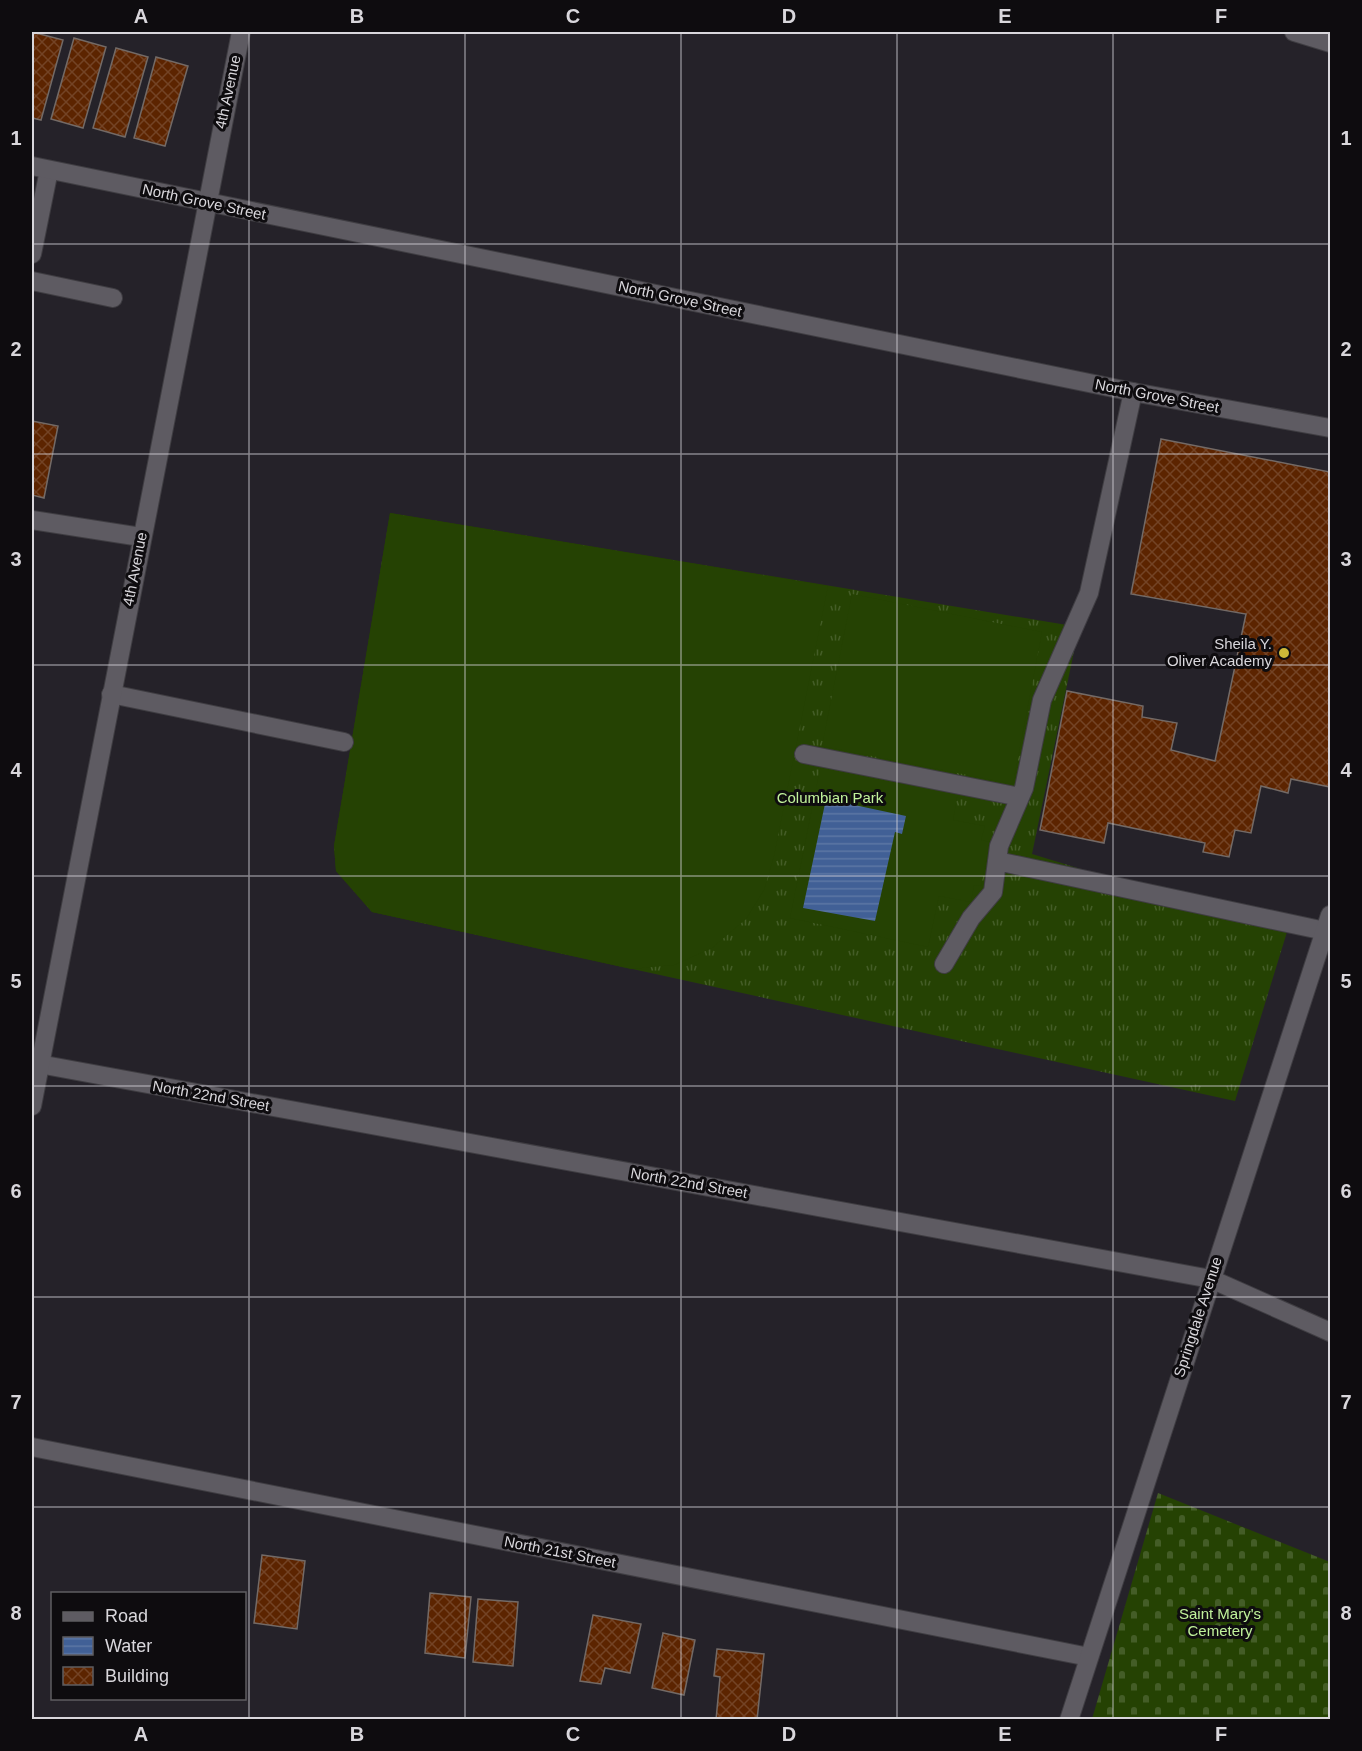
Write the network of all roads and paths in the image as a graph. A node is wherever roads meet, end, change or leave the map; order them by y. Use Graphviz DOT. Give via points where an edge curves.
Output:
graph roads {
  1 [pos="241,32"];
  2 [pos="1294,32"];
  3 [pos="1330,42"];
  4 [pos="40,168"];
  5 [pos="206,202"];
  6 [pos="32,254"];
  7 [pos="32,281"];
  8 [pos="113,298"];
  9 [pos="1133,392"];
  10 [pos="1330,428"];
  11 [pos="32,520"];
  12 [pos="141,537"];
  13 [pos="111,694"];
  14 [pos="344,742"];
  15 [pos="804,754"];
  16 [pos="1020,797"];
  17 [pos="997,861"];
  18 [pos="1329,926"];
  19 [pos="944,964"];
  20 [pos="39,1064"];
  21 [pos="32,1106"];
  22 [pos="1211,1279"];
  23 [pos="1330,1332"];
  24 [pos="32,1447"];
  25 [pos="1089,1657"];
  26 [pos="1069,1719"];
  1 -- 5 [label="street, 4th Avenue"];
  2 -- 3 [label="street"];
  4 -- 5 [label="street, North Grove Street"];
  4 -- 6 [label="street"];
  5 -- 9 [label="street, North Grove Street"];
  5 -- 12 [label="street, 4th Avenue"];
  7 -- 8 [label="street"];
  9 -- 10 [label="street, North Grove Street"];
  9 -- 16 [label="street" via="1089,593 1042,700"];
  11 -- 12 [label="street"];
  12 -- 13 [label="street, 4th Avenue"];
  13 -- 14 [label="street"];
  13 -- 20 [label="street, 4th Avenue"];
  15 -- 16 [label="street"];
  16 -- 17 [label="street" via="999,846"];
  17 -- 18 [label="street"];
  17 -- 19 [label="street" via="993,892 971,918"];
  18 -- 22 [label="street, Springdale Avenue"];
  20 -- 21 [label="street, 4th Avenue"];
  20 -- 22 [label="street, North 22nd Street"];
  22 -- 23 [label="street, North 22nd Street"];
  22 -- 25 [label="street, Springdale Avenue"];
  24 -- 25 [label="street, North 21st Street"];
  25 -- 26 [label="street, Springdale Avenue"];
}
